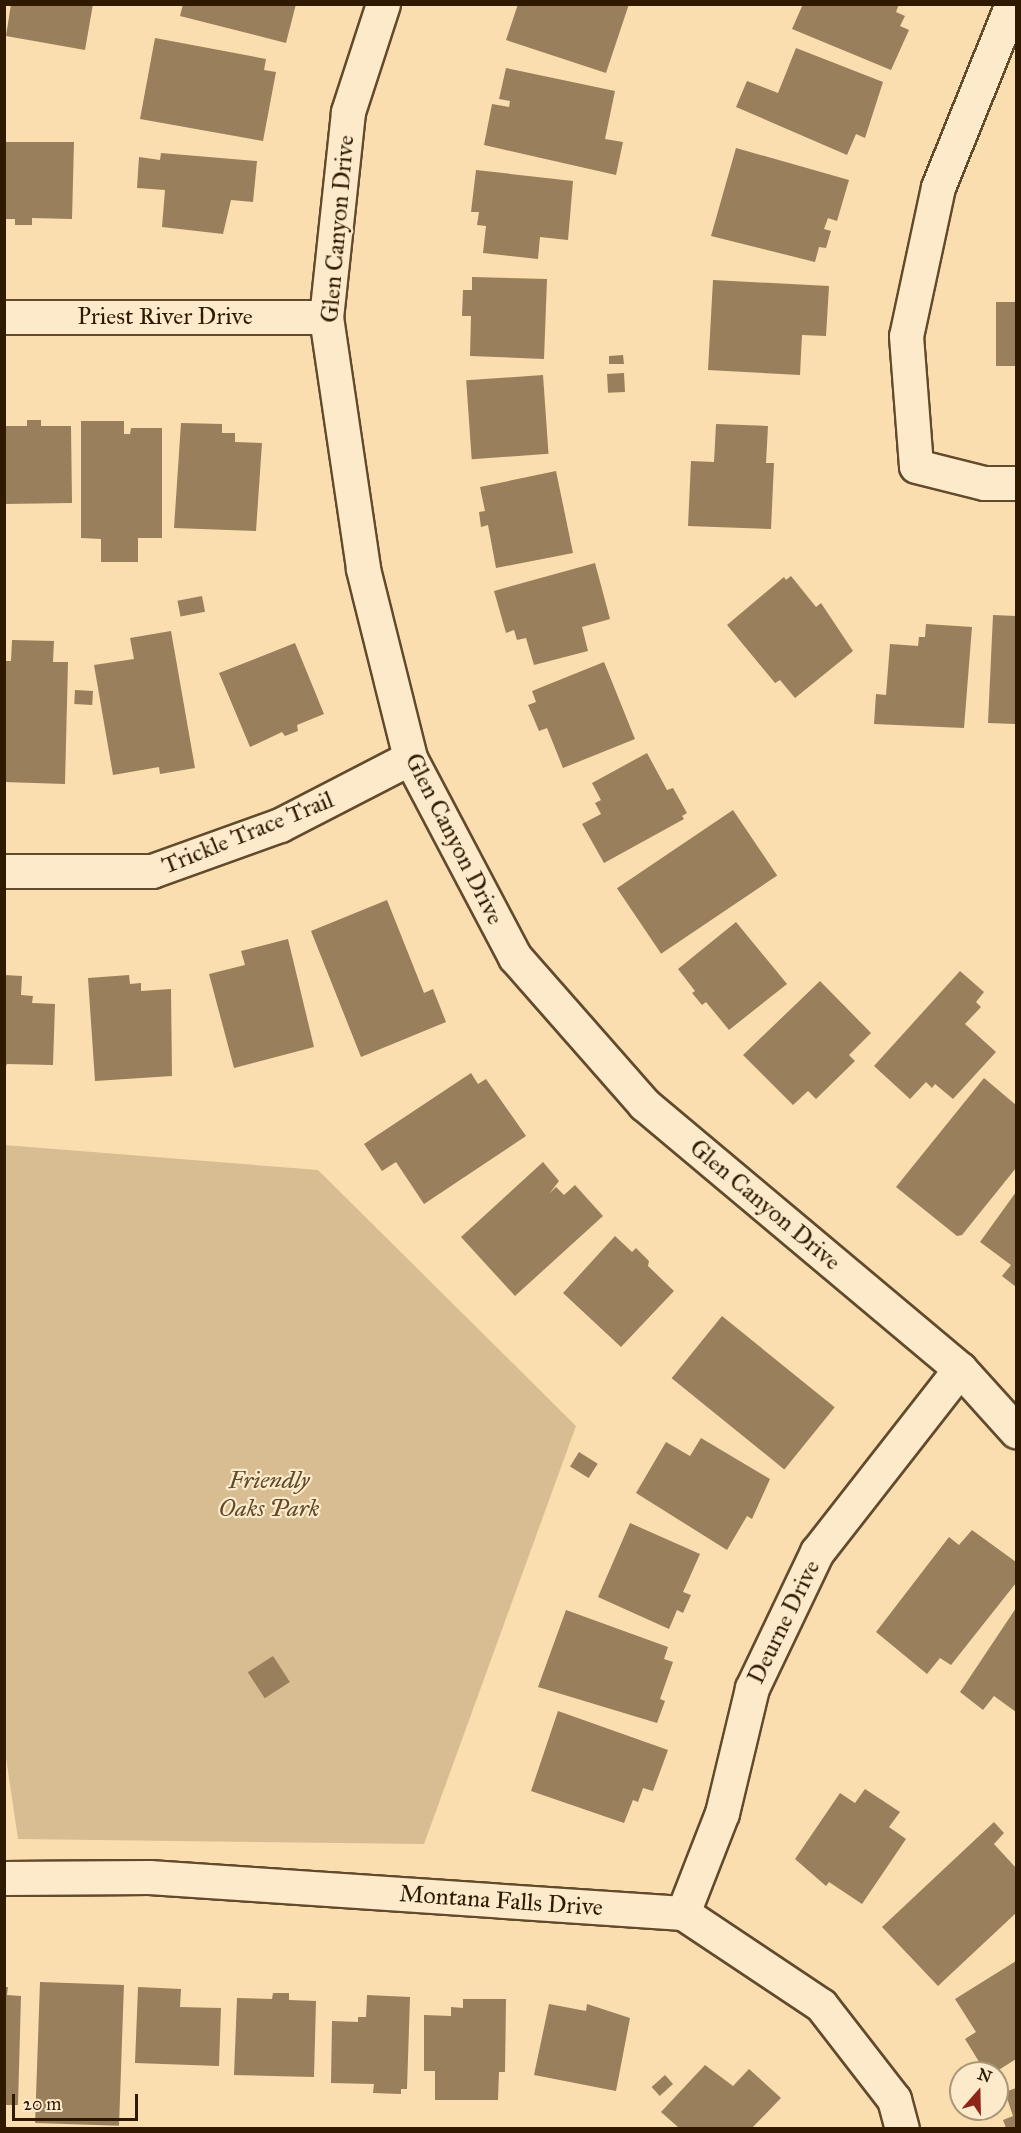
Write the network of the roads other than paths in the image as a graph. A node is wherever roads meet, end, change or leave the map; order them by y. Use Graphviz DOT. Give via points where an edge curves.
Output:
graph roads {
  1 [pos="383,4"];
  2 [pos="1012,4"];
  3 [pos="326,316"];
  4 [pos="4,318"];
  5 [pos="1017,483"];
  6 [pos="410,758"];
  7 [pos="4,871"];
  8 [pos="960,1369"];
  9 [pos="1017,1431"];
  10 [pos="4,1878"];
  11 [pos="683,1913"];
  12 [pos="902,2128"];
  1 -- 3 [label="street, Glen Canyon Drive" via="348,112"];
  2 -- 5 [label="street" via="938,187 906,336 916,466 984,483"];
  3 -- 4 [label="street, Priest River Drive"];
  3 -- 6 [label="street, Glen Canyon Drive" via="363,569"];
  6 -- 7 [label="street, Trickle Trace Trail" via="280,825 152,871"];
  6 -- 8 [label="street, Glen Canyon Drive" via="515,957 644,1104"];
  8 -- 9 [label="street, Glen Canyon Drive"];
  8 -- 11 [label="street, Deurne Drive" via="817,1552 752,1688 722,1813"];
  10 -- 11 [label="street, Montana Falls Drive" via="149,1877"];
  11 -- 12 [label="street, Montana Falls Drive" via="821,2005 894,2098"];
}
